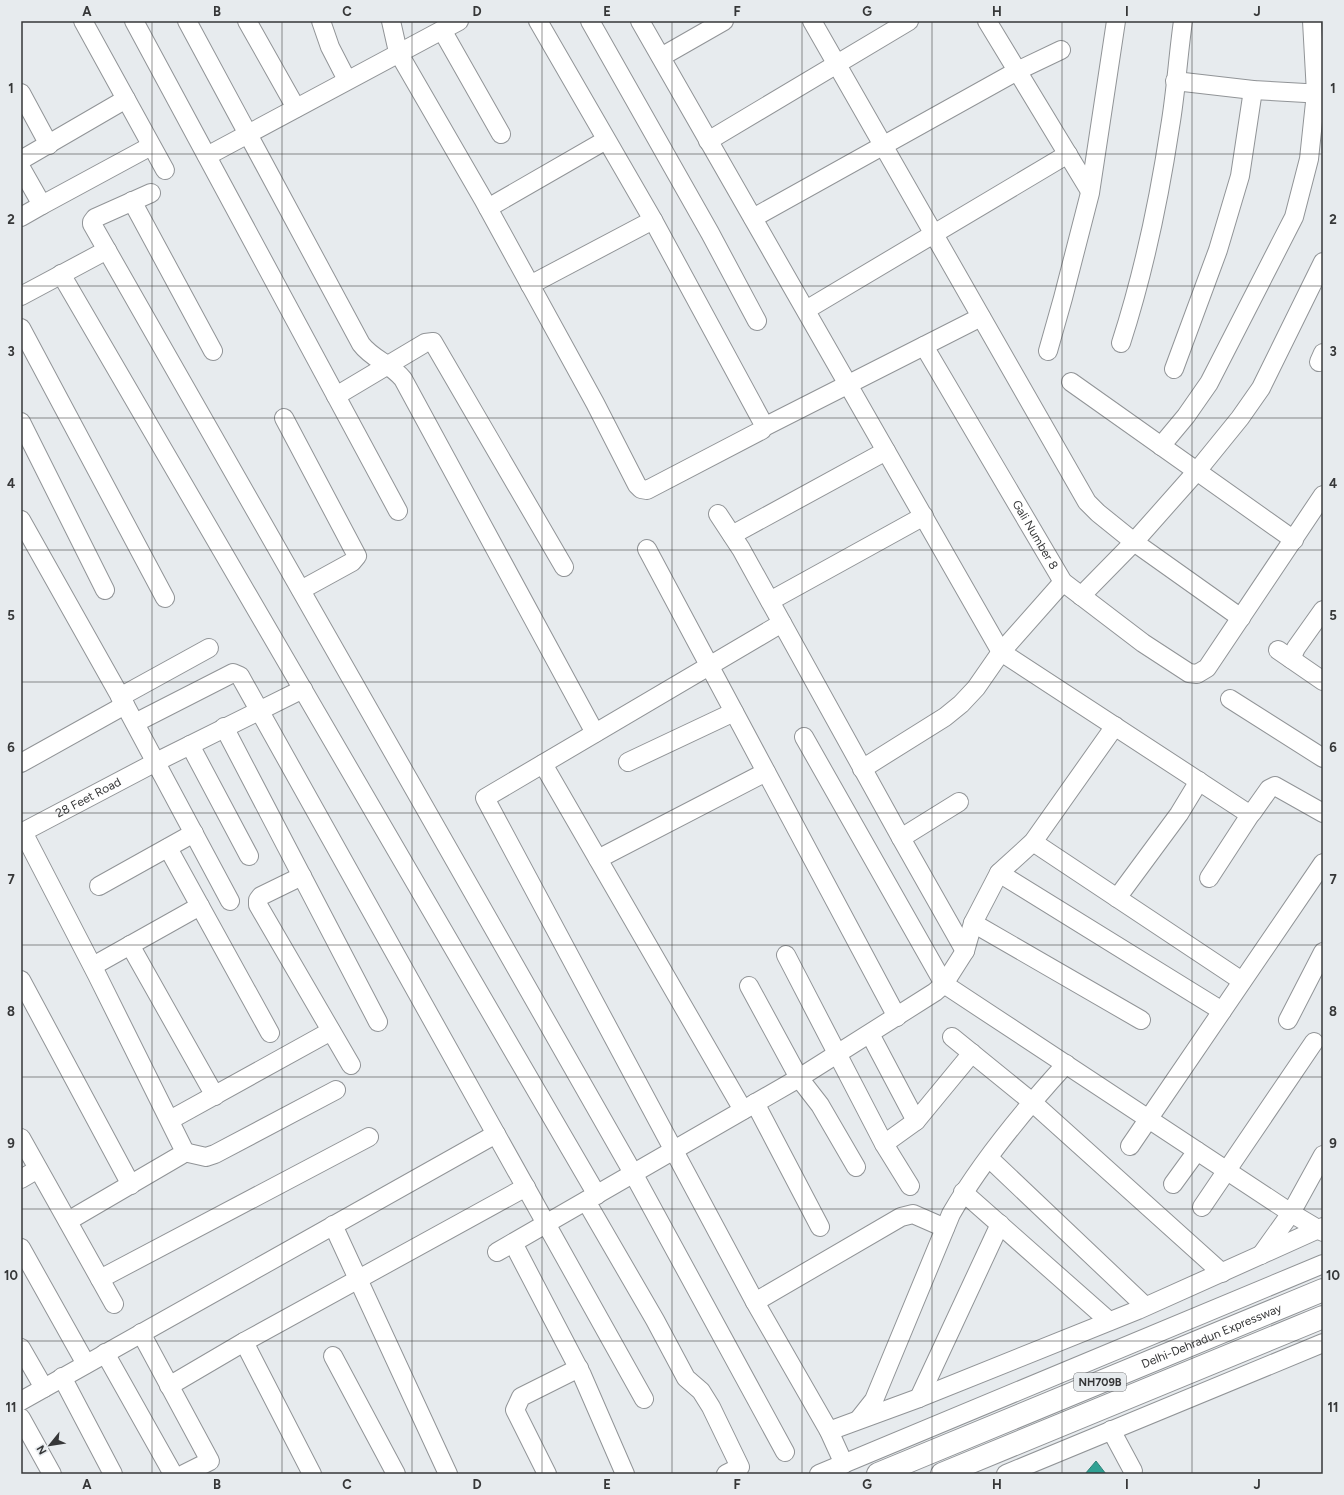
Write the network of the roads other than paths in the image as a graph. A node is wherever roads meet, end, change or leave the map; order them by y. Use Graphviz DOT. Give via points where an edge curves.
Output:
graph roads {
  1 [pos="83,21"];
  2 [pos="134,21"];
  3 [pos="187,21"];
  4 [pos="247,21"];
  5 [pos="320,21"];
  6 [pos="391,21"];
  7 [pos="460,21"];
  8 [pos="538,21"];
  9 [pos="590,21"];
  10 [pos="640,21"];
  11 [pos="724,21"];
  12 [pos="812,21"];
  13 [pos="909,21"];
  14 [pos="987,21"];
  15 [pos="1116,21"];
  16 [pos="1183,21"];
  17 [pos="1312,21"];
  18 [pos="442,30"];
  19 [pos="1061,50"];
  20 [pos="398,52"];
  21 [pos="661,58"];
  22 [pos="837,64"];
  23 [pos="1017,71"];
  24 [pos="346,80"];
  25 [pos="1175,81"];
  26 [pos="1253,90"];
  27 [pos="21,93"];
  28 [pos="1319,93"];
  29 [pos="126,99"];
  30 [pos="296,108"];
  31 [pos="248,134"];
  32 [pos="501,134"];
  33 [pos="606,140"];
  34 [pos="708,141"];
  35 [pos="49,145"];
  36 [pos="151,146"];
  37 [pos="883,146"];
  38 [pos="1068,154"];
  39 [pos="207,156"];
  40 [pos="21,160"];
  41 [pos="21,168"];
  42 [pos="165,170"];
  43 [pos="1090,190"];
  44 [pos="151,193"];
  45 [pos="132,202"];
  46 [pos="42,205"];
  47 [pos="488,208"];
  48 [pos="21,217"];
  49 [pos="753,218"];
  50 [pos="653,220"];
  51 [pos="934,234"];
  52 [pos="107,250"];
  53 [pos="1323,262"];
  54 [pos="61,274"];
  55 [pos="530,285"];
  56 [pos="21,296"];
  57 [pos="806,310"];
  58 [pos="981,317"];
  59 [pos="757,321"];
  60 [pos="21,328"];
  61 [pos="1122,343"];
  62 [pos="924,346"];
  63 [pos="213,351"];
  64 [pos="1048,351"];
  65 [pos="386,365"];
  66 [pos="1174,369"];
  67 [pos="1071,382"];
  68 [pos="848,385"];
  69 [pos="336,396"];
  70 [pos="284,418"];
  71 [pos="21,422"];
  72 [pos="764,427"];
  73 [pos="1161,446"];
  74 [pos="886,451"];
  75 [pos="1197,471"];
  76 [pos="1323,496"];
  77 [pos="398,511"];
  78 [pos="718,514"];
  79 [pos="924,516"];
  80 [pos="22,526"];
  81 [pos="732,535"];
  82 [pos="1294,540"];
  83 [pos="1134,542"];
  84 [pos="647,549"];
  85 [pos="564,567"];
  86 [pos="1063,582"];
  87 [pos="105,590"];
  88 [pos="301,590"];
  89 [pos="1082,596"];
  90 [pos="165,598"];
  91 [pos="770,601"];
  92 [pos="1323,610"];
  93 [pos="1241,618"];
  94 [pos="782,623"];
  95 [pos="210,648"];
  96 [pos="1001,652"];
  97 [pos="709,666"];
  98 [pos="1323,681"];
  99 [pos="303,689"];
  100 [pos="1230,699"];
  101 [pos="123,701"];
  102 [pos="260,710"];
  103 [pos="734,712"];
  104 [pos="135,723"];
  105 [pos="1115,726"];
  106 [pos="224,727"];
  107 [pos="595,733"];
  108 [pos="804,737"];
  109 [pos="190,744"];
  110 [pos="1323,758"];
  111 [pos="156,762"];
  112 [pos="628,762"];
  113 [pos="21,763"];
  114 [pos="543,764"];
  115 [pos="862,769"];
  116 [pos="766,772"];
  117 [pos="1199,781"];
  118 [pos="959,802"];
  119 [pos="1323,813"];
  120 [pos="1250,815"];
  121 [pos="22,833"];
  122 [pos="194,833"];
  123 [pos="901,838"];
  124 [pos="1033,842"];
  125 [pos="168,848"];
  126 [pos="249,856"];
  127 [pos="598,859"];
  128 [pos="1323,863"];
  129 [pos="999,873"];
  130 [pos="302,876"];
  131 [pos="1209,878"];
  132 [pos="99,886"];
  133 [pos="1117,898"];
  134 [pos="230,900"];
  135 [pos="200,906"];
  136 [pos="973,923"];
  137 [pos="130,945"];
  138 [pos="965,951"];
  139 [pos="1323,952"];
  140 [pos="786,955"];
  141 [pos="92,966"];
  142 [pos="21,980"];
  143 [pos="1242,981"];
  144 [pos="944,984"];
  145 [pos="749,986"];
  146 [pos="1222,1011"];
  147 [pos="897,1017"];
  148 [pos="1141,1020"];
  149 [pos="1288,1020"];
  150 [pos="378,1022"];
  151 [pos="331,1031"];
  152 [pos="270,1033"];
  153 [pos="870,1034"];
  154 [pos="952,1037"];
  155 [pos="1314,1042"];
  156 [pos="972,1053"];
  157 [pos="838,1054"];
  158 [pos="1066,1064"];
  159 [pos="351,1065"];
  160 [pos="799,1078"];
  161 [pos="336,1090"];
  162 [pos="215,1096"];
  163 [pos="1032,1102"];
  164 [pos="749,1106"];
  165 [pos="1148,1118"];
  166 [pos="170,1120"];
  167 [pos="916,1121"];
  168 [pos="496,1134"];
  169 [pos="369,1137"];
  170 [pos="21,1139"];
  171 [pos="884,1144"];
  172 [pos="1130,1146"];
  173 [pos="674,1150"];
  174 [pos="1197,1151"];
  175 [pos="184,1152"];
  176 [pos="1323,1155"];
  177 [pos="989,1158"];
  178 [pos="856,1167"];
  179 [pos="38,1169"];
  180 [pos="1227,1171"];
  181 [pos="634,1173"];
  182 [pos="21,1179"];
  183 [pos="1173,1184"];
  184 [pos="131,1185"];
  185 [pos="910,1186"];
  186 [pos="526,1187"];
  187 [pos="963,1192"];
  188 [pos="592,1198"];
  189 [pos="1202,1207"];
  190 [pos="1291,1213"];
  191 [pos="68,1221"];
  192 [pos="546,1224"];
  193 [pos="1000,1224"];
  194 [pos="333,1225"];
  195 [pos="820,1227"];
  196 [pos="945,1228"];
  197 [pos="1322,1230"];
  198 [pos="513,1243"];
  199 [pos="21,1248"];
  200 [pos="497,1252"];
  201 [pos="1260,1255"];
  202 [pos="1323,1264"];
  203 [pos="1222,1273"];
  204 [pos="100,1279"];
  205 [pos="358,1279"];
  206 [pos="1323,1290"];
  207 [pos="755,1302"];
  208 [pos="114,1304"];
  209 [pos="1145,1306"];
  210 [pos="1323,1316"];
  211 [pos="1109,1321"];
  212 [pos="141,1333"];
  213 [pos="244,1342"];
  214 [pos="1323,1343"];
  215 [pos="21,1348"];
  216 [pos="105,1353"];
  217 [pos="333,1356"];
  218 [pos="86,1364"];
  219 [pos="579,1368"];
  220 [pos="62,1378"];
  221 [pos="169,1386"];
  222 [pos="44,1388"];
  223 [pos="919,1398"];
  224 [pos="644,1400"];
  225 [pos="21,1401"];
  226 [pos="21,1418"];
  227 [pos="859,1419"];
  228 [pos="1111,1430"];
  229 [pos="836,1446"];
  230 [pos="785,1452"];
  231 [pos="214,1467"];
  232 [pos="1133,1471"];
  233 [pos="52,1474"];
  234 [pos="112,1474"];
  235 [pos="172,1474"];
  236 [pos="184,1474"];
  237 [pos="312,1474"];
  238 [pos="396,1474"];
  239 [pos="448,1474"];
  240 [pos="547,1474"];
  241 [pos="625,1474"];
  242 [pos="726,1474"];
  243 [pos="819,1474"];
  244 [pos="878,1474"];
  245 [pos="942,1474"];
  246 [pos="1006,1474"];
  1 -- 29 [label="street"];
  2 -- 39 [label="street"];
  3 -- 31 [label="street"];
  4 -- 30 [label="street"];
  5 -- 24 [label="street"];
  6 -- 20 [label="street"];
  7 -- 18 [label="street"];
  8 -- 33 [label="street"];
  9 -- 59 [label="street" via="707,227"];
  10 -- 21 [label="street"];
  11 -- 21 [label="street"];
  12 -- 22 [label="street"];
  13 -- 22 [label="street"];
  14 -- 23 [label="street"];
  15 -- 43 [label="street"];
  16 -- 25 [label="street"];
  17 -- 28 [label="street"];
  18 -- 20 [label="street"];
  18 -- 32 [label="street"];
  19 -- 23 [label="street"];
  20 -- 24 [label="street"];
  20 -- 47 [label="street"];
  21 -- 34 [label="street"];
  22 -- 34 [label="street"];
  22 -- 37 [label="street"];
  23 -- 37 [label="street"];
  23 -- 38 [label="street"];
  24 -- 30 [label="street"];
  25 -- 26 [label="street"];
  25 -- 61 [label="street" via="1160,189 1138,291"];
  26 -- 28 [label="street"];
  26 -- 66 [label="street" via="1240,176 1218,250"];
  27 -- 35 [label="street"];
  28 -- 73 [label="street" via="1310,159 1294,218 1209,383"];
  29 -- 35 [label="street"];
  29 -- 36 [label="street"];
  30 -- 31 [label="street"];
  31 -- 39 [label="street"];
  31 -- 65 [label="street" via="360,344 369,354"];
  33 -- 47 [label="street"];
  33 -- 50 [label="street"];
  34 -- 49 [label="street"];
  35 -- 40 [label="street"];
  36 -- 42 [label="street"];
  36 -- 46 [label="street"];
  37 -- 49 [label="street"];
  37 -- 51 [label="street"];
  38 -- 43 [label="street"];
  38 -- 51 [label="street"];
  39 -- 69 [label="street"];
  41 -- 46 [label="street"];
  43 -- 64 [label="street"];
  44 -- 45 [label="street"];
  45 -- 52 [label="street" via="92,220"];
  45 -- 63 [label="street"];
  46 -- 48 [label="street"];
  47 -- 55 [label="street"];
  49 -- 57 [label="street"];
  50 -- 55 [label="street"];
  50 -- 72 [label="street" via="764,421"];
  51 -- 57 [label="street"];
  51 -- 58 [label="street"];
  52 -- 54 [label="street"];
  52 -- 88 [label="street"];
  53 -- 75 [label="street" via="1261,388"];
  54 -- 56 [label="street"];
  54 -- 99 [label="street"];
  55 -- 72 [label="street" via="641,489 652,488"];
  57 -- 68 [label="street"];
  58 -- 62 [label="street"];
  58 -- 83 [label="street" via="1087,502"];
  60 -- 90 [label="street"];
  62 -- 68 [label="street"];
  62 -- 86 [label="street, Gali Number 8"];
  65 -- 69 [label="street"];
  65 -- 85 [label="street" via="429,341 437,346"];
  65 -- 107 [label="street" via="403,379"];
  67 -- 73 [label="street"];
  68 -- 72 [label="street"];
  68 -- 74 [label="street"];
  69 -- 77 [label="street"];
  70 -- 88 [label="street" via="357,556 352,562"];
  71 -- 87 [label="street"];
  73 -- 75 [label="street"];
  74 -- 79 [label="street"];
  74 -- 81 [label="street"];
  75 -- 82 [label="street"];
  75 -- 83 [label="street"];
  76 -- 82 [label="street"];
  78 -- 81 [label="street"];
  79 -- 91 [label="street"];
  79 -- 96 [label="street"];
  80 -- 101 [label="street"];
  81 -- 91 [label="street"];
  82 -- 93 [label="street"];
  83 -- 89 [label="street"];
  83 -- 93 [label="street"];
  84 -- 97 [label="street"];
  86 -- 89 [label="street, Gali Number 8"];
  86 -- 96 [label="street"];
  88 -- 181 [label="street"];
  89 -- 93 [label="street, Gali Number 8" via="1148,647 1189,673 1197,674 1207,668"];
  91 -- 94 [label="street"];
  92 -- 98 [label="street" via="1296,648 1285,655"];
  94 -- 97 [label="street"];
  94 -- 115 [label="street"];
  95 -- 101 [label="street"];
  96 -- 105 [label="street"];
  96 -- 115 [label="street" via="976,688 961,704 945,717"];
  97 -- 103 [label="street"];
  97 -- 107 [label="street"];
  99 -- 102 [label="street, 28 Feet Road"];
  99 -- 188 [label="street"];
  100 -- 110 [label="street"];
  101 -- 104 [label="street"];
  101 -- 113 [label="street"];
  102 -- 104 [label="street" via="240,676 233,673"];
  102 -- 106 [label="street, 28 Feet Road"];
  102 -- 168 [label="street"];
  103 -- 112 [label="street"];
  103 -- 116 [label="street"];
  104 -- 111 [label="street"];
  105 -- 117 [label="street"];
  105 -- 124 [label="street"];
  106 -- 109 [label="street, 28 Feet Road"];
  106 -- 130 [label="street"];
  107 -- 114 [label="street"];
  108 -- 144 [label="street"];
  109 -- 111 [label="street, 28 Feet Road"];
  109 -- 126 [label="street"];
  111 -- 121 [label="street, 28 Feet Road"];
  111 -- 122 [label="street"];
  114 -- 127 [label="street"];
  114 -- 173 [label="street" via="485,798"];
  115 -- 123 [label="street"];
  116 -- 127 [label="street"];
  116 -- 147 [label="street"];
  117 -- 120 [label="street"];
  117 -- 133 [label="street" via="1179,814"];
  118 -- 123 [label="street"];
  119 -- 120 [label="street" via="1275,786 1269,789"];
  120 -- 131 [label="street"];
  121 -- 141 [label="street"];
  122 -- 125 [label="street"];
  122 -- 134 [label="street"];
  123 -- 138 [label="street"];
  124 -- 129 [label="street"];
  124 -- 133 [label="street"];
  125 -- 132 [label="street"];
  125 -- 135 [label="street"];
  127 -- 164 [label="street"];
  128 -- 143 [label="street"];
  129 -- 136 [label="street"];
  129 -- 146 [label="street"];
  130 -- 150 [label="street"];
  130 -- 151 [label="street" via="261,896 258,905"];
  133 -- 143 [label="street"];
  135 -- 137 [label="street"];
  135 -- 152 [label="street"];
  136 -- 138 [label="street"];
  136 -- 148 [label="street"];
  137 -- 141 [label="street"];
  137 -- 162 [label="street"];
  138 -- 144 [label="street"];
  139 -- 149 [label="street"];
  140 -- 157 [label="street"];
  141 -- 166 [label="street"];
  142 -- 184 [label="street"];
  143 -- 146 [label="street"];
  144 -- 147 [label="street"];
  144 -- 158 [label="street"];
  145 -- 160 [label="street"];
  146 -- 165 [label="street"];
  147 -- 153 [label="street"];
  151 -- 159 [label="street"];
  151 -- 162 [label="street"];
  153 -- 157 [label="street"];
  153 -- 167 [label="street"];
  154 -- 156 [label="street"];
  155 -- 180 [label="street"];
  156 -- 163 [label="street"];
  156 -- 167 [label="street"];
  157 -- 160 [label="street"];
  157 -- 171 [label="street"];
  158 -- 163 [label="street"];
  158 -- 165 [label="street"];
  160 -- 164 [label="street"];
  160 -- 178 [label="street" via="820,1104"];
  161 -- 175 [label="street" via="215,1154 206,1157"];
  162 -- 166 [label="street"];
  163 -- 177 [label="street"];
  163 -- 203 [label="street"];
  164 -- 173 [label="street"];
  164 -- 195 [label="street"];
  165 -- 172 [label="street"];
  165 -- 174 [label="street"];
  166 -- 175 [label="street"];
  167 -- 171 [label="street"];
  168 -- 186 [label="street"];
  168 -- 194 [label="street"];
  169 -- 204 [label="street"];
  170 -- 179 [label="street"];
  171 -- 185 [label="street"];
  173 -- 181 [label="street"];
  173 -- 207 [label="street"];
  174 -- 180 [label="street"];
  174 -- 183 [label="street"];
  175 -- 184 [label="street"];
  176 -- 190 [label="street"];
  177 -- 187 [label="street"];
  177 -- 209 [label="street"];
  179 -- 182 [label="street"];
  179 -- 191 [label="street"];
  180 -- 189 [label="street"];
  180 -- 190 [label="street"];
  181 -- 188 [label="street"];
  181 -- 230 [label="street"];
  184 -- 191 [label="street"];
  186 -- 192 [label="street"];
  186 -- 205 [label="street"];
  187 -- 193 [label="street"];
  187 -- 196 [label="street"];
  188 -- 192 [label="street"];
  188 -- 242 [label="street" via="686,1378 702,1394 729,1441 740,1467"];
  190 -- 197 [label="street"];
  190 -- 201 [label="street"];
  191 -- 204 [label="street"];
  192 -- 198 [label="street"];
  192 -- 224 [label="street"];
  193 -- 211 [label="street"];
  193 -- 223 [label="street"];
  194 -- 205 [label="street"];
  194 -- 212 [label="street"];
  196 -- 207 [label="street" via="913,1214 901,1217"];
  196 -- 227 [label="street" via="874,1400"];
  197 -- 201 [label="street"];
  198 -- 200 [label="street"];
  198 -- 219 [label="street"];
  199 -- 218 [label="street"];
  201 -- 203 [label="street"];
  202 -- 229 [label="street"];
  203 -- 209 [label="street"];
  204 -- 208 [label="street"];
  205 -- 213 [label="street"];
  205 -- 239 [label="street"];
  206 -- 244 [label="highway, Delhi-Dehradun Expressway / NH709B"];
  207 -- 229 [label="street"];
  209 -- 211 [label="street"];
  210 -- 245 [label="highway, Delhi-Dehradun Expressway / NH709B"];
  211 -- 223 [label="street"];
  212 -- 216 [label="street"];
  212 -- 221 [label="street"];
  213 -- 221 [label="street"];
  213 -- 237 [label="street"];
  214 -- 228 [label="street"];
  215 -- 222 [label="street"];
  216 -- 218 [label="street"];
  216 -- 235 [label="street"];
  217 -- 238 [label="street"];
  218 -- 220 [label="street"];
  219 -- 240 [label="street" via="521,1397 515,1410"];
  219 -- 241 [label="street"];
  220 -- 222 [label="street"];
  220 -- 234 [label="street"];
  221 -- 231 [label="street"];
  222 -- 225 [label="street"];
  223 -- 227 [label="street"];
  226 -- 233 [label="street"];
  227 -- 229 [label="street"];
  228 -- 232 [label="street"];
  228 -- 246 [label="street"];
  229 -- 243 [label="street"];
  231 -- 236 [label="street"];
}
